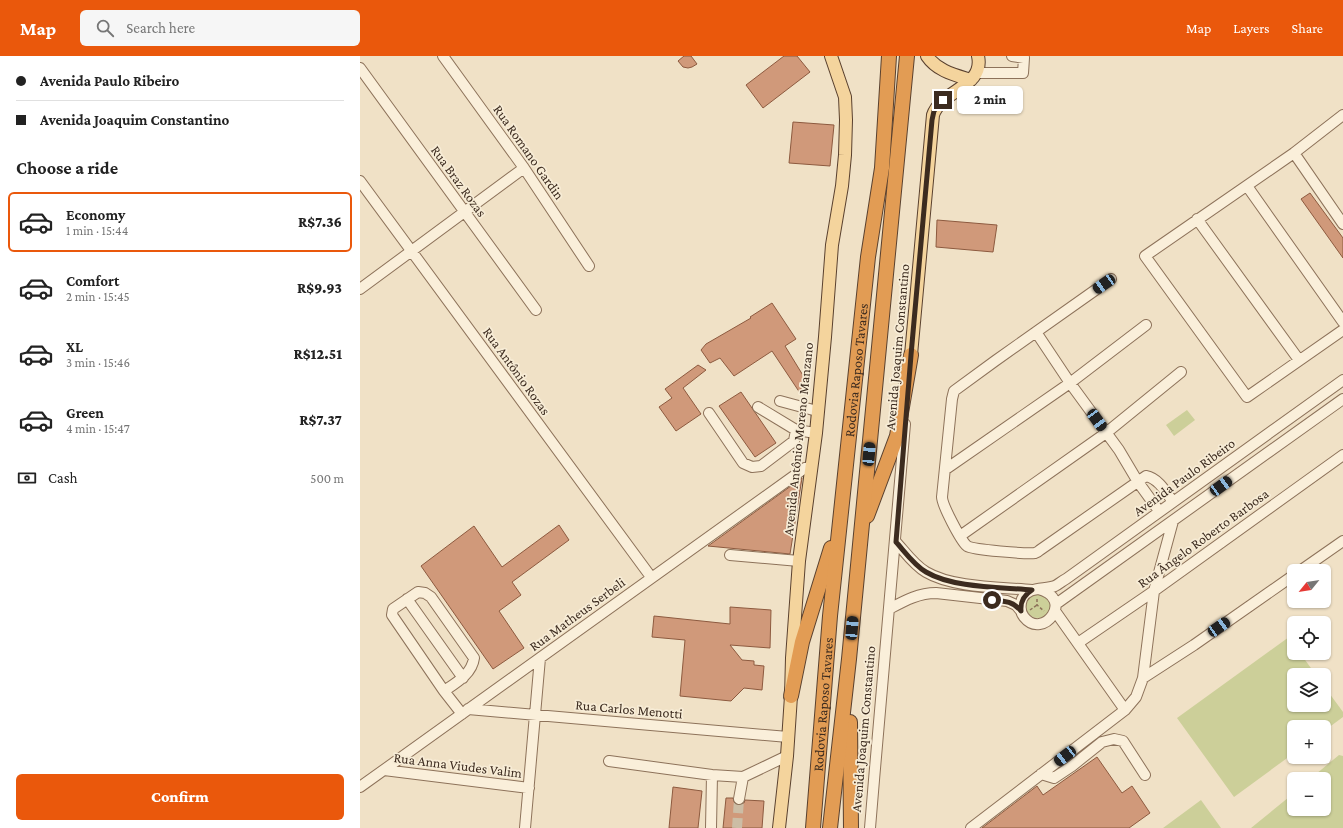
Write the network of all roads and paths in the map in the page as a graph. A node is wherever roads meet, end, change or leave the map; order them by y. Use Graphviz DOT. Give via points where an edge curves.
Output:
graph roads {
  1 [pos="443,56"];
  2 [pos="831,56"];
  3 [pos="889,56"];
  4 [pos="907,56"];
  5 [pos="920,56"];
  6 [pos="927,56"];
  7 [pos="978,56"];
  8 [pos="1012,56"];
  9 [pos="360,68"];
  10 [pos="974,76"];
  11 [pos="1343,115"];
  12 [pos="1294,153"];
  13 [pos="524,168"];
  14 [pos="360,181"];
  15 [pos="1247,186"];
  16 [pos="464,212"];
  17 [pos="1197,219"];
  18 [pos="1343,224"];
  19 [pos="411,251"];
  20 [pos="589,266"];
  21 [pos="1111,279"];
  22 [pos="360,289"];
  23 [pos="536,310"];
  24 [pos="1343,322"];
  25 [pos="1146,326"];
  26 [pos="1343,330"];
  27 [pos="1036,332"];
  28 [pos="911,355"];
  29 [pos="1299,360"];
  30 [pos="1181,372"];
  31 [pos="1343,380"];
  32 [pos="1070,383"];
  33 [pos="1343,399"];
  34 [pos="780,401"];
  35 [pos="758,407"];
  36 [pos="817,411"];
  37 [pos="709,413"];
  38 [pos="796,430"];
  39 [pos="816,433"];
  40 [pos="1106,433"];
  41 [pos="849,437"];
  42 [pos="1343,455"];
  43 [pos="812,467"];
  44 [pos="946,469"];
  45 [pos="1138,482"];
  46 [pos="1173,502"];
  47 [pos="1159,512"];
  48 [pos="1173,521"];
  49 [pos="861,533"];
  50 [pos="960,536"];
  51 [pos="1343,541"];
  52 [pos="896,542"];
  53 [pos="730,555"];
  54 [pos="799,562"];
  55 [pos="1310,564"];
  56 [pos="651,577"];
  57 [pos="1287,580"];
  58 [pos="1035,590"];
  59 [pos="1154,591"];
  60 [pos="407,599"];
  61 [pos="888,609"];
  62 [pos="1021,611"];
  63 [pos="1054,611"];
  64 [pos="1078,643"];
  65 [pos="540,658"];
  66 [pos="849,659"];
  67 [pos="463,678"];
  68 [pos="1142,678"];
  69 [pos="444,691"];
  70 [pos="791,696"];
  71 [pos="1125,710"];
  72 [pos="465,711"];
  73 [pos="536,715"];
  74 [pos="788,737"];
  75 [pos="787,756"];
  76 [pos="608,761"];
  77 [pos="384,770"];
  78 [pos="1041,774"];
  79 [pos="712,775"];
  80 [pos="1145,775"];
  81 [pos="743,777"];
  82 [pos="360,787"];
  83 [pos="529,788"];
  84 [pos="738,799"];
  85 [pos="525,828"];
  86 [pos="711,828"];
  87 [pos="779,828"];
  88 [pos="812,828"];
  89 [pos="830,828"];
  90 [pos="851,828"];
  91 [pos="870,828"];
  92 [pos="971,828"];
  1 -- 13 [label="street, Rua Romano Gardin"];
  2 -- 36 [label="main road, Avenida Antônio Moreno Manzano" via="845,97 845,155 832,245"];
  3 -- 41 [label="highway, Rodovia Raposo Tavares" via="882,168 868,257"];
  4 -- 49 [label="highway, Rodovia Raposo Tavares"];
  5 -- 6 [label="main road"];
  6 -- 10 [label="main road" via="945,72"];
  7 -- 10 [label="main road" via="979,65"];
  8 -- 10 [label="street" via="1024,58 1023,73"];
  9 -- 16 [label="street, Rua Braz Rozas"];
  10 -- 28 [label="main road, Avenida Joaquim Constantino" via="940,103 933,115"];
  11 -- 12 [label="street"];
  12 -- 15 [label="street"];
  12 -- 18 [label="street"];
  13 -- 16 [label="street"];
  13 -- 20 [label="street, Rua Romano Gardin"];
  14 -- 19 [label="street, Rua Antônio Rozas"];
  15 -- 17 [label="street"];
  15 -- 24 [label="street"];
  16 -- 19 [label="street"];
  16 -- 23 [label="street, Rua Braz Rozas"];
  17 -- 29 [label="street"];
  17 -- 29 [label="street" via="1146,256 1246,397"];
  19 -- 22 [label="street"];
  19 -- 56 [label="street, Rua Antônio Rozas"];
  21 -- 27 [label="street"];
  25 -- 32 [label="street"];
  26 -- 29 [label="street"];
  27 -- 32 [label="street"];
  27 -- 44 [label="street" via="954,391"];
  28 -- 49 [label="highway" via="897,436"];
  28 -- 52 [label="street, Avenida Joaquim Constantino"];
  30 -- 40 [label="street"];
  31 -- 46 [label="street, Avenida Paulo Ribeiro"];
  32 -- 40 [label="street"];
  32 -- 44 [label="street"];
  33 -- 48 [label="street"];
  34 -- 36 [label="street"];
  35 -- 38 [label="street"];
  36 -- 39 [label="main road, Avenida Antônio Moreno Manzano"];
  37 -- 38 [label="street" via="743,463 752,467 761,466 794,441"];
  38 -- 39 [label="street"];
  39 -- 43 [label="main road, Avenida Antônio Moreno Manzano"];
  40 -- 45 [label="street"];
  40 -- 50 [label="street"];
  41 -- 70 [label="highway" via="831,548 802,642"];
  41 -- 88 [label="highway, Rodovia Raposo Tavares" via="830,616"];
  42 -- 59 [label="street, Rua Ângelo Roberto Barbosa"];
  43 -- 54 [label="main road, Avenida Antônio Moreno Manzano"];
  43 -- 56 [label="street, Rua Matheus Serbeli" via="805,468"];
  44 -- 50 [label="street" via="943,504"];
  45 -- 46 [label="street" via="1146,476 1152,477"];
  45 -- 47 [label="street"];
  45 -- 50 [label="street" via="1036,552 974,548 967,546"];
  46 -- 47 [label="street, Avenida Paulo Ribeiro"];
  47 -- 58 [label="street, Avenida Paulo Ribeiro" via="1066,580 1054,586"];
  48 -- 59 [label="street"];
  48 -- 63 [label="street"];
  49 -- 66 [label="highway, Rodovia Raposo Tavares"];
  51 -- 55 [label="street"];
  52 -- 58 [label="street, Avenida Paulo Ribeiro" via="916,565 938,578 953,583"];
  52 -- 61 [label="street, Avenida Joaquim Constantino"];
  53 -- 54 [label="street"];
  54 -- 70 [label="main road, Avenida Antônio Moreno Manzano"];
  56 -- 65 [label="street, Rua Matheus Serbeli"];
  57 -- 68 [label="street"];
  58 -- 62 [label="street" via="1026,593"];
  58 -- 63 [label="path" via="1037,605"];
  58 -- 63 [label="street" via="1046,591 1052,596"];
  59 -- 64 [label="street, Rua Ângelo Roberto Barbosa"];
  59 -- 68 [label="street"];
  60 -- 67 [label="street"];
  60 -- 67 [label="street" via="418,592 431,597 470,652 474,658 473,664"];
  60 -- 69 [label="street" via="393,609 392,615"];
  61 -- 62 [label="street" via="916,596 936,593 1007,601"];
  61 -- 91 [label="street, Avenida Joaquim Constantino"];
  62 -- 63 [label="street" via="1023,616 1034,624 1047,622"];
  63 -- 64 [label="street"];
  64 -- 71 [label="street"];
  65 -- 72 [label="street, Rua Matheus Serbeli"];
  65 -- 73 [label="street"];
  66 -- 89 [label="highway, Rodovia Raposo Tavares"];
  66 -- 90 [label="highway"];
  67 -- 69 [label="street"];
  68 -- 71 [label="street" via="1136,697"];
  69 -- 72 [label="street"];
  70 -- 74 [label="main road, Avenida Antônio Moreno Manzano"];
  71 -- 78 [label="street"];
  72 -- 73 [label="street, Rua Carlos Menotti"];
  72 -- 77 [label="street, Rua Matheus Serbeli"];
  73 -- 74 [label="street, Rua Carlos Menotti"];
  73 -- 83 [label="street"];
  74 -- 75 [label="main road, Avenida Antônio Moreno Manzano"];
  75 -- 81 [label="street"];
  75 -- 87 [label="main road, Avenida Antônio Moreno Manzano"];
  76 -- 79 [label="street"];
  77 -- 82 [label="street, Rua Matheus Serbeli"];
  77 -- 83 [label="street, Rua Anna Viudes Valim"];
  78 -- 80 [label="street" via="1054,778 1102,742 1114,739 1123,741"];
  78 -- 92 [label="street"];
  79 -- 81 [label="street"];
  79 -- 86 [label="street"];
  81 -- 84 [label="street"];
  83 -- 85 [label="street"];
}
